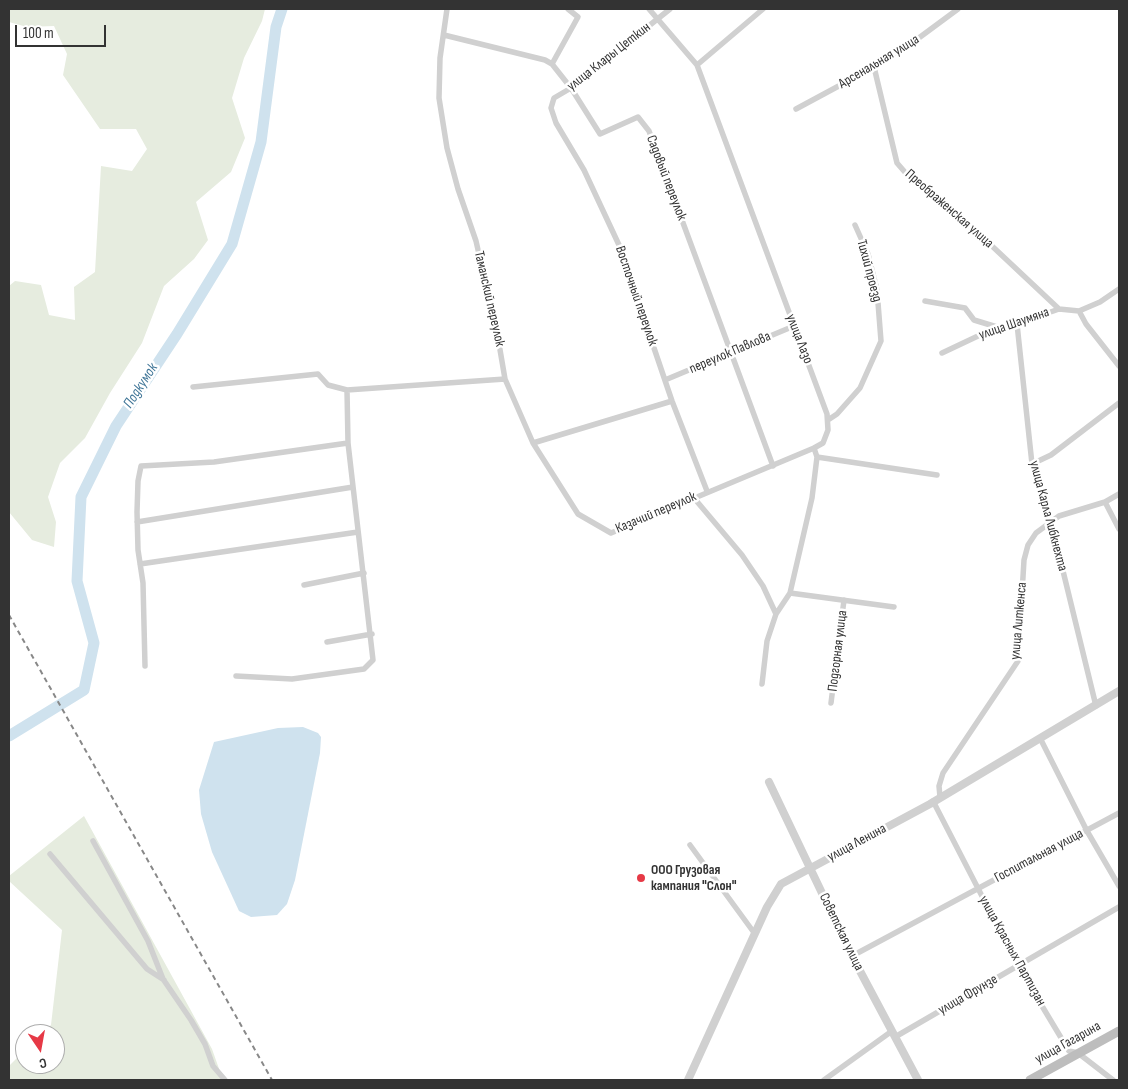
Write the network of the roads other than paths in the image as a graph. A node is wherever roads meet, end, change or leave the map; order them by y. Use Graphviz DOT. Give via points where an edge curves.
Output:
graph roads {
  1 [pos="447,9"];
  2 [pos="568,9"];
  3 [pos="649,9"];
  4 [pos="670,9"];
  5 [pos="763,9"];
  6 [pos="954,10"];
  7 [pos="658,19"];
  8 [pos="444,35"];
  9 [pos="552,64"];
  10 [pos="697,65"];
  11 [pos="874,68"];
  12 [pos="571,88"];
  13 [pos="551,108"];
  14 [pos="796,108"];
  15 [pos="856,225"];
  16 [pos="1119,289"];
  17 [pos="925,301"];
  18 [pos="1059,308"];
  19 [pos="1079,311"];
  20 [pos="1017,324"];
  21 [pos="794,326"];
  22 [pos="998,327"];
  23 [pos="732,352"];
  24 [pos="942,353"];
  25 [pos="1119,366"];
  26 [pos="505,379"];
  27 [pos="665,380"];
  28 [pos="193,387"];
  29 [pos="347,390"];
  30 [pos="672,401"];
  31 [pos="1119,403"];
  32 [pos="828,420"];
  33 [pos="348,443"];
  34 [pos="533,443"];
  35 [pos="814,448"];
  36 [pos="817,457"];
  37 [pos="1032,464"];
  38 [pos="773,466"];
  39 [pos="937,475"];
  40 [pos="353,487"];
  41 [pos="707,491"];
  42 [pos="1119,494"];
  43 [pos="694,498"];
  44 [pos="1105,502"];
  45 [pos="137,522"];
  46 [pos="1050,522"];
  47 [pos="1119,529"];
  48 [pos="358,532"];
  49 [pos="140,564"];
  50 [pos="364,573"];
  51 [pos="304,585"];
  52 [pos="790,593"];
  53 [pos="844,600"];
  54 [pos="894,607"];
  55 [pos="776,614"];
  56 [pos="372,634"];
  57 [pos="327,642"];
  58 [pos="145,666"];
  59 [pos="236,676"];
  60 [pos="762,684"];
  61 [pos="1119,691"];
  62 [pos="831,702"];
  63 [pos="1096,706"];
  64 [pos="1040,738"];
  65 [pos="769,782"];
  66 [pos="937,799"];
  67 [pos="1119,813"];
  68 [pos="1087,831"];
  69 [pos="92,841"];
  70 [pos="690,845"];
  71 [pos="50,854"];
  72 [pos="810,868"];
  73 [pos="1119,886"];
  74 [pos="978,889"];
  75 [pos="1119,907"];
  76 [pos="755,934"];
  77 [pos="852,956"];
  78 [pos="1018,966"];
  79 [pos="165,981"];
  80 [pos="1119,1030"];
  81 [pos="893,1034"];
  82 [pos="1078,1053"];
  83 [pos="225,1080"];
  84 [pos="688,1080"];
  85 [pos="824,1080"];
  86 [pos="918,1080"];
  87 [pos="1030,1080"];
  88 [pos="1113,1080"];
  1 -- 8 [label="street, Таманский переулок"];
  2 -- 9 [label="street" via="578,17"];
  3 -- 7 [label="street, улица Лазо"];
  4 -- 7 [label="street, улица Клары Цеткин"];
  5 -- 10 [label="street"];
  6 -- 11 [label="street, Арсенальная улица"];
  7 -- 10 [label="street, улица Лазо"];
  7 -- 12 [label="street, улица Клары Цеткин"];
  8 -- 9 [label="street"];
  8 -- 26 [label="street, Таманский переулок" via="439,98 447,148 476,242"];
  9 -- 12 [label="street, Садовый переулок"];
  10 -- 21 [label="street, улица Лазо"];
  11 -- 14 [label="street, Арсенальная улица"];
  11 -- 18 [label="street, Преображенская улица" via="897,162 910,178 976,231"];
  12 -- 13 [label="street, улица Клары Цеткин" via="554,98"];
  12 -- 23 [label="street, Садовый переулок" via="600,134 638,117 649,131"];
  13 -- 27 [label="street, Восточный переулок" via="619,245"];
  15 -- 32 [label="street, Тихий проезд" via="878,290 880,341 860,388"];
  16 -- 19 [label="street"];
  17 -- 22 [label="street" via="964,308 974,320"];
  18 -- 19 [label="street"];
  18 -- 20 [label="street, улица Шаумяна"];
  19 -- 25 [label="street"];
  20 -- 22 [label="street, улица Шаумяна"];
  20 -- 37 [label="street, улица Карла Либкнехта"];
  21 -- 23 [label="street, переулок Павлова"];
  21 -- 32 [label="street, улица Лазо"];
  22 -- 24 [label="street, улица Шаумяна"];
  23 -- 27 [label="street, переулок Павлова"];
  23 -- 38 [label="street, Садовый переулок"];
  26 -- 29 [label="street"];
  26 -- 34 [label="street, Таманский переулок"];
  27 -- 30 [label="street, Восточный переулок"];
  28 -- 29 [label="street" via="318,374 328,385"];
  29 -- 33 [label="street"];
  30 -- 34 [label="street"];
  30 -- 41 [label="street, Восточный переулок"];
  31 -- 37 [label="street" via="1052,455"];
  32 -- 35 [label="street" via="824,443"];
  33 -- 40 [label="street"];
  33 -- 45 [label="street" via="214,462 141,466"];
  34 -- 43 [label="street, Казачий переулок" via="578,514 611,533"];
  35 -- 36 [label="street"];
  35 -- 38 [label="street, Казачий переулок"];
  36 -- 39 [label="street"];
  36 -- 52 [label="street" via="812,498"];
  37 -- 46 [label="street, улица Карла Либкнехта"];
  38 -- 41 [label="street, Казачий переулок"];
  40 -- 45 [label="street"];
  40 -- 48 [label="street"];
  41 -- 43 [label="street, Казачий переулок"];
  42 -- 44 [label="street, улица Литкенса"];
  43 -- 55 [label="street" via="742,555 763,586"];
  44 -- 46 [label="street, улица Литкенса" via="1059,516"];
  44 -- 47 [label="street"];
  45 -- 49 [label="street"];
  46 -- 63 [label="street, улица Карла Либкнехта"];
  46 -- 66 [label="street, улица Литкенса" via="1036,533 1024,560 1018,661 943,773"];
  48 -- 49 [label="street"];
  48 -- 50 [label="street"];
  49 -- 58 [label="street"];
  50 -- 51 [label="street"];
  50 -- 56 [label="street"];
  52 -- 53 [label="street"];
  52 -- 55 [label="street"];
  53 -- 54 [label="street"];
  53 -- 62 [label="street, Подгорная улица"];
  55 -- 60 [label="street" via="767,641"];
  56 -- 57 [label="street"];
  56 -- 59 [label="street" via="373,660 364,669 292,679"];
  61 -- 63 [label="street, улица Ленина"];
  63 -- 64 [label="street, улица Ленина"];
  64 -- 66 [label="street, улица Ленина"];
  64 -- 68 [label="street"];
  65 -- 72 [label="street, Советская улица"];
  66 -- 72 [label="street, улица Ленина"];
  66 -- 74 [label="street, улица Красных Партизан"];
  67 -- 68 [label="street, Госпитальная улица"];
  68 -- 73 [label="street"];
  68 -- 74 [label="street, Госпитальная улица"];
  69 -- 79 [label="street" via="148,941"];
  70 -- 76 [label="street"];
  71 -- 79 [label="street" via="147,969"];
  72 -- 76 [label="street, улица Ленина" via="781,884"];
  72 -- 77 [label="street, Советская улица"];
  74 -- 77 [label="street, Госпитальная улица"];
  74 -- 78 [label="street, улица Красных Партизан"];
  75 -- 78 [label="street, улица Фрунзе"];
  76 -- 84 [label="street, улица Ленина"];
  77 -- 81 [label="street, Советская улица"];
  78 -- 81 [label="street, улица Фрунзе"];
  78 -- 82 [label="street, улица Красных Партизан" via="1069,1051"];
  79 -- 83 [label="street" via="197,1029 213,1066"];
  80 -- 82 [label="main road, улица Гагарина"];
  81 -- 85 [label="street, улица Фрунзе"];
  81 -- 86 [label="street, Советская улица"];
  82 -- 87 [label="main road, улица Гагарина"];
  82 -- 88 [label="street, улица Красных Партизан"];
}
